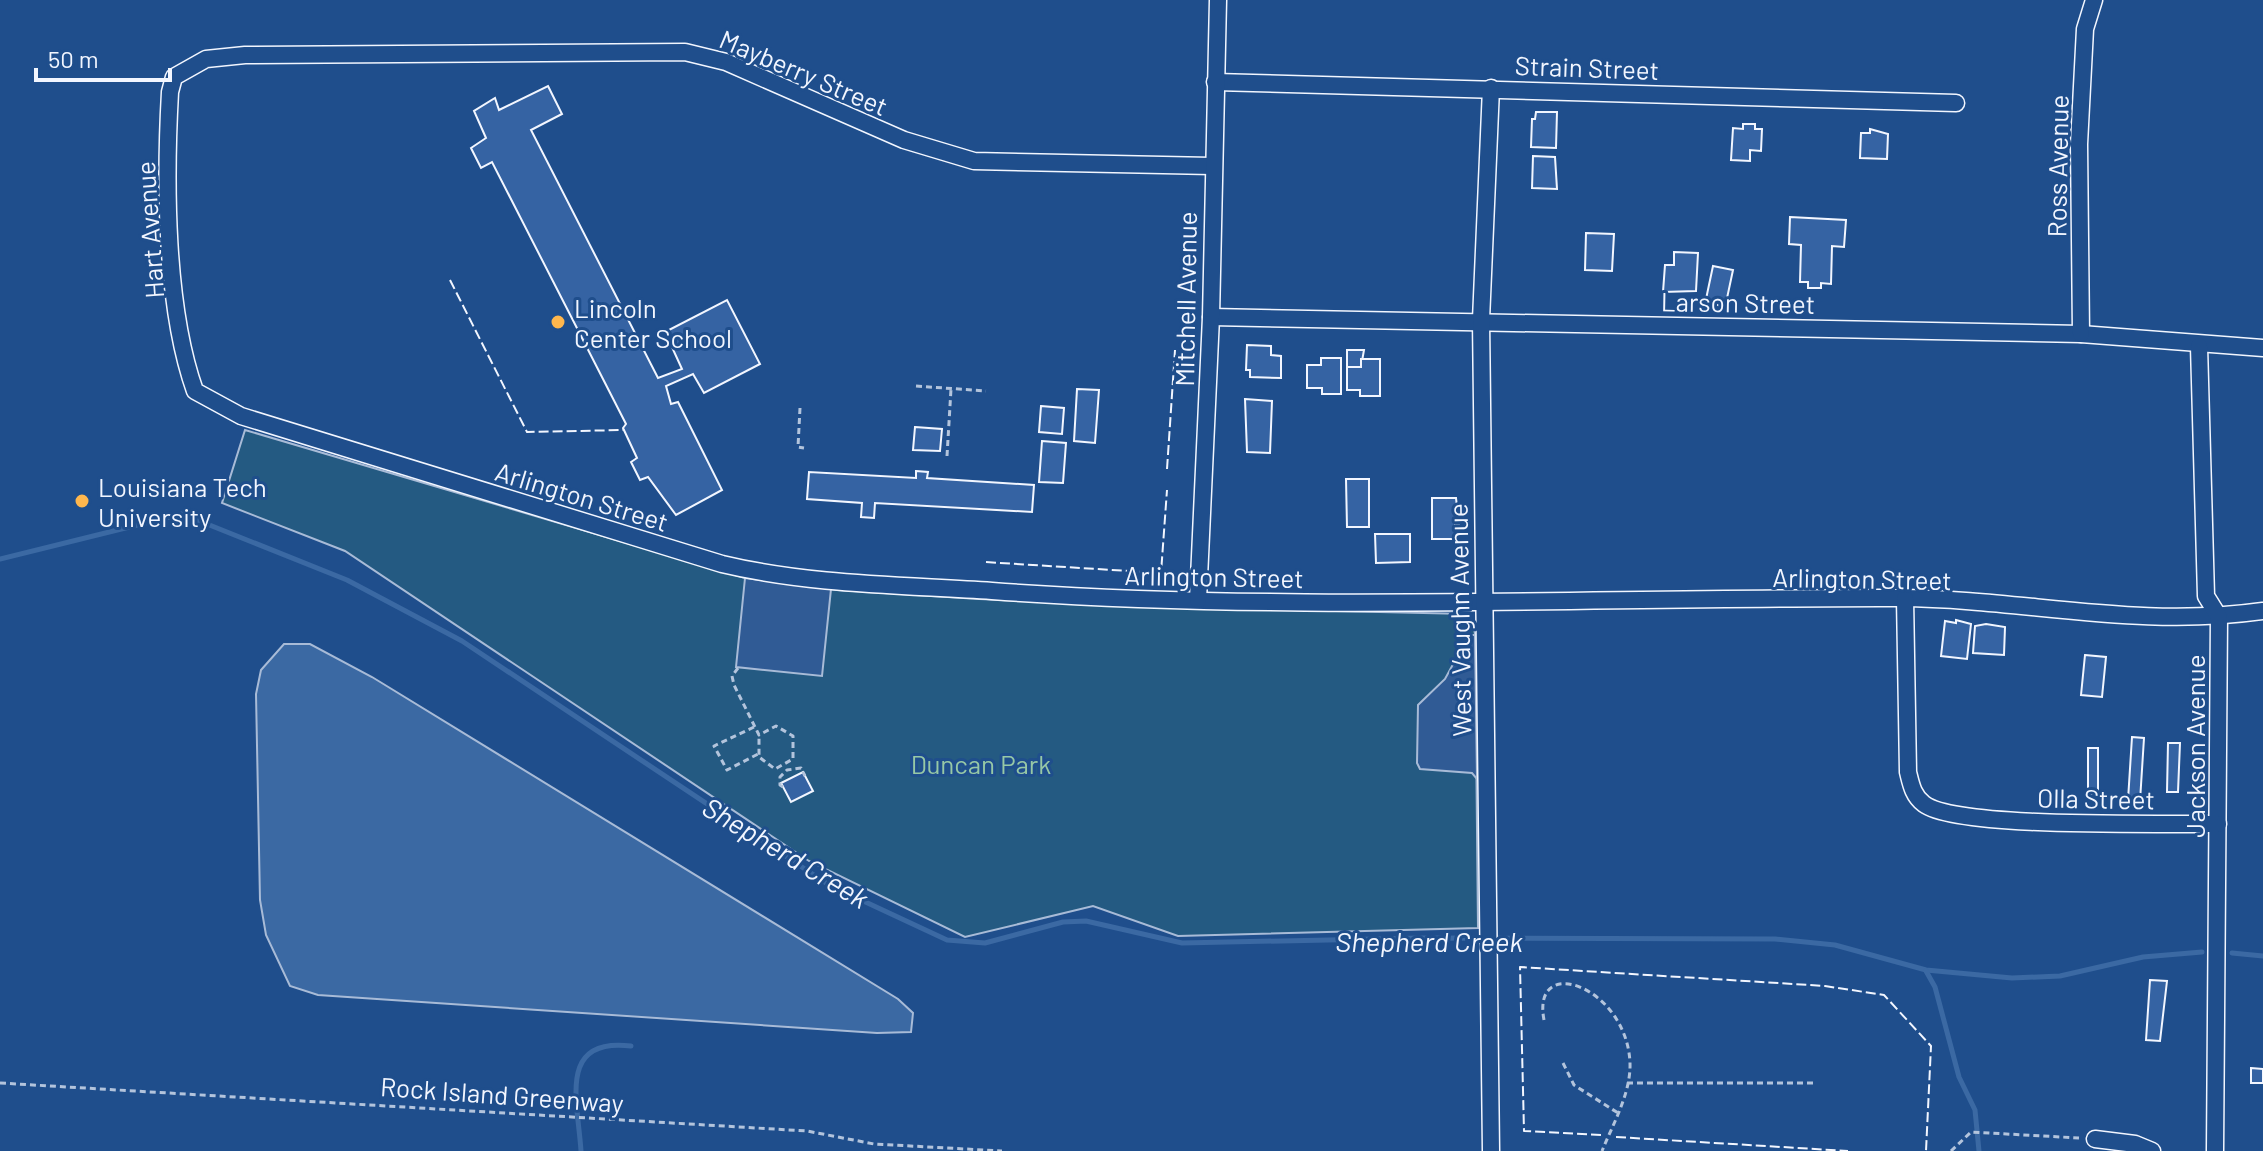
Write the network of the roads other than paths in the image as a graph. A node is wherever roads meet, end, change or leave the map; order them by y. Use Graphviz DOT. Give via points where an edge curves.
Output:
graph roads {
  1 [pos="1218,0"];
  2 [pos="2094,0"];
  3 [pos="182,69"];
  4 [pos="1215,82"];
  5 [pos="1491,88"];
  6 [pos="1956,103"];
  7 [pos="1212,166"];
  8 [pos="1211,317"];
  9 [pos="1481,320"];
  10 [pos="2081,334"];
  11 [pos="2199,346"];
  12 [pos="2263,348"];
  13 [pos="195,391"];
  14 [pos="1905,598"];
  15 [pos="1198,600"];
  16 [pos="1483,603"];
  17 [pos="2263,611"];
  18 [pos="2219,617"];
  19 [pos="2218,824"];
  20 [pos="2095,1139"];
  21 [pos="1491,1151"];
  22 [pos="2152,1151"];
  23 [pos="2215,1151"];
  1 -- 4 [label="street, Mitchell Avenue"];
  2 -- 10 [label="street, Ross Avenue" via="2085,29 2079,144"];
  3 -- 7 [label="street, Mayberry Street" via="206,59 245,55 685,52 726,62 904,140 974,161"];
  3 -- 13 [label="street, Hart Avenue" via="170,92 168,215 185,362"];
  4 -- 5 [label="street, Strain Street"];
  4 -- 7 [label="street, Mitchell Avenue"];
  5 -- 6 [label="street, Strain Street"];
  5 -- 9 [label="street, West Vaughn Avenue"];
  7 -- 8 [label="street, Mitchell Avenue"];
  8 -- 9 [label="street, Larson Street"];
  8 -- 15 [label="street, Mitchell Avenue"];
  9 -- 10 [label="street, Larson Street"];
  9 -- 16 [label="street, West Vaughn Avenue"];
  10 -- 11 [label="street, Larson Street"];
  11 -- 12 [label="street, Larson Street"];
  11 -- 18 [label="street, Jackson Avenue" via="2206,596"];
  13 -- 15 [label="street, Arlington Street" via="241,416 749,571 1038,595"];
  14 -- 16 [label="street, Arlington Street"];
  14 -- 18 [label="street, Arlington Street" via="2117,616"];
  14 -- 19 [label="street, Olla Street" via="1908,772 1923,804 1972,819"];
  15 -- 16 [label="street, Arlington Street"];
  16 -- 21 [label="street, West Vaughn Avenue"];
  17 -- 18 [label="street, Arlington Street"];
  18 -- 19 [label="street, Jackson Avenue"];
  19 -- 23 [label="street, Jackson Avenue"];
  20 -- 22 [label="street"];
}
